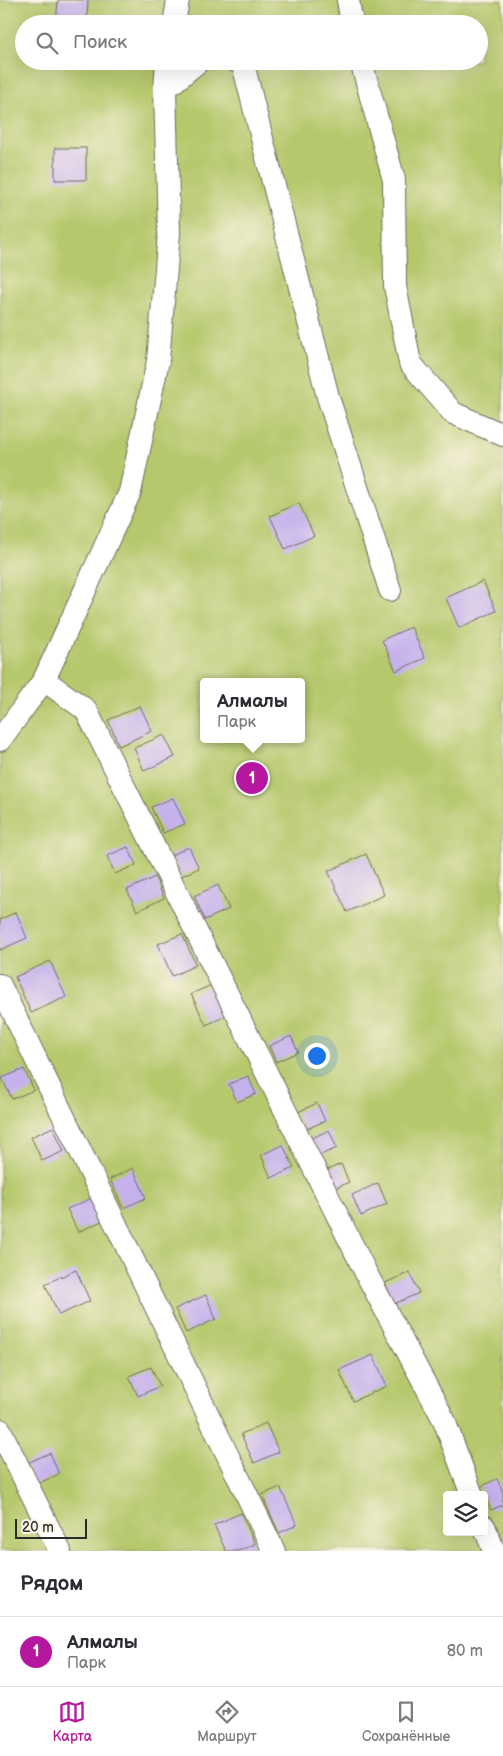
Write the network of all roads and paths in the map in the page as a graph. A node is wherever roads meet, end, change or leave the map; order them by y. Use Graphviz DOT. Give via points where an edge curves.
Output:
graph roads {
  1 [pos="178,0"];
  2 [pos="348,0"];
  3 [pos="176,15"];
  4 [pos="350,15"];
  5 [pos="166,70"];
  6 [pos="188,70"];
  7 [pos="245,70"];
  8 [pos="363,70"];
  9 [pos="165,89"];
  10 [pos="503,435"];
  11 [pos="390,590"];
  12 [pos="44,680"];
  13 [pos="0,740"];
  14 [pos="0,985"];
  15 [pos="0,1430"];
  16 [pos="471,1491"];
  17 [pos="488,1536"];
  18 [pos="60,1551"];
  19 [pos="274,1551"];
  20 [pos="494,1551"];
  1 -- 3 [label="street"];
  2 -- 4 [label="street"];
  5 -- 9 [label="street"];
  6 -- 9 [label="street"];
  7 -- 11 [label="street" via="328,396"];
  8 -- 10 [label="street" via="394,180 395,286 410,362 453,413"];
  9 -- 12 [label="street" via="170,233 158,361 130,492"];
  12 -- 13 [label="street"];
  12 -- 16 [label="street" via="86,710 362,1266 444,1420"];
  14 -- 19 [label="street"];
  15 -- 18 [label="street"];
  17 -- 20 [label="street"];
}
